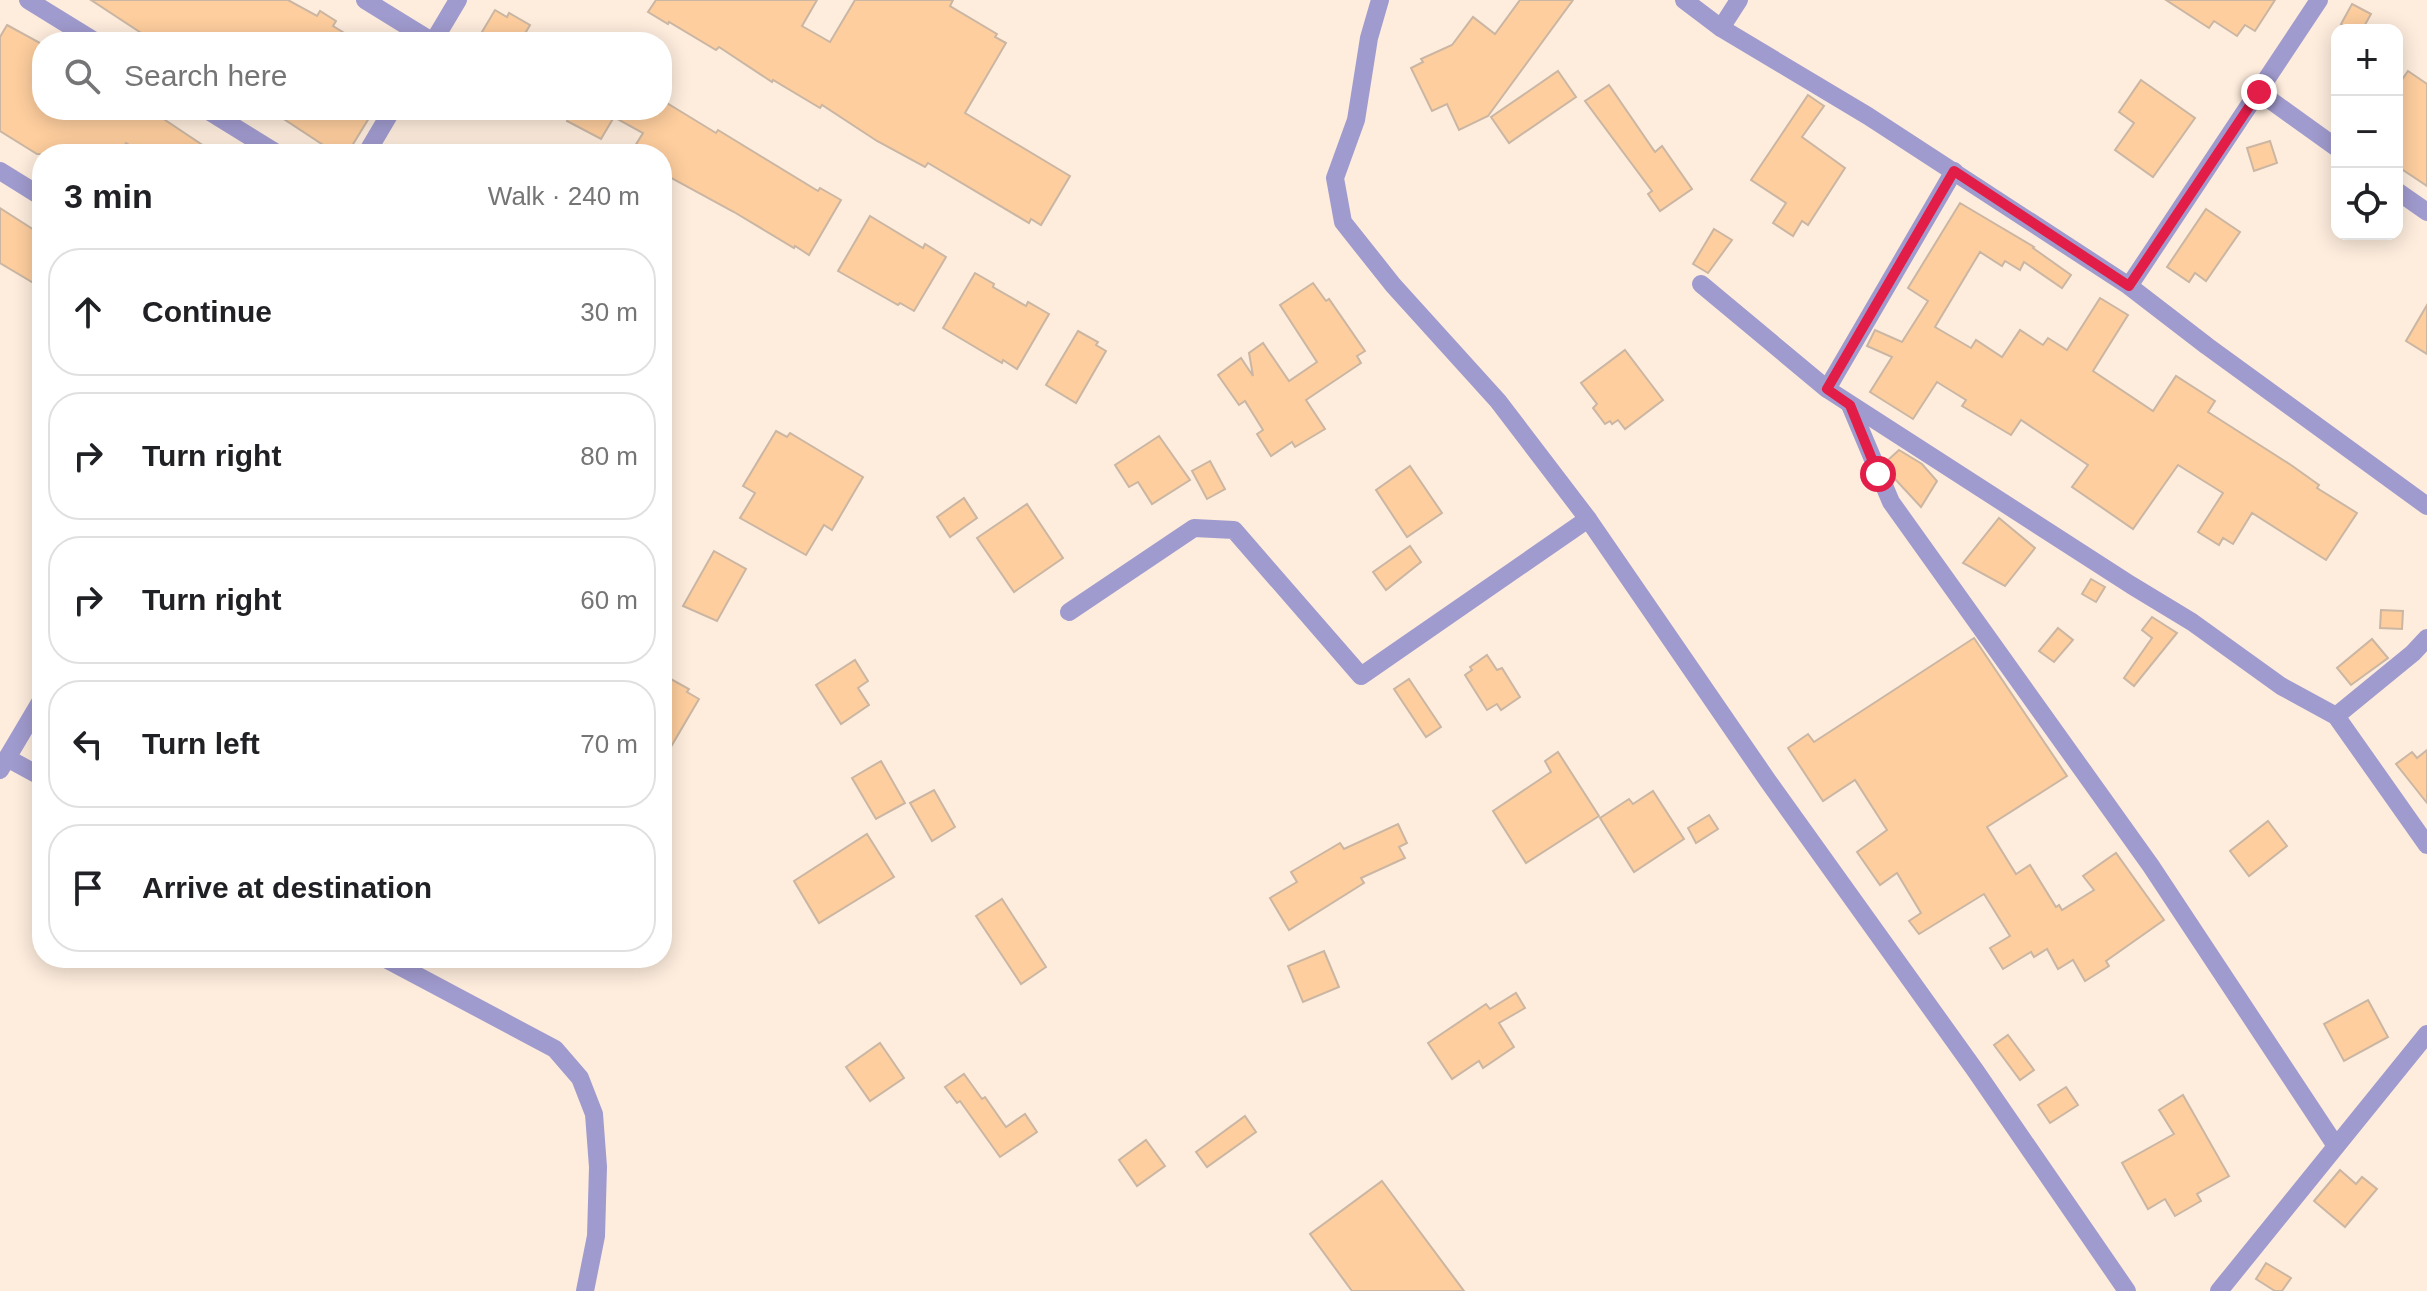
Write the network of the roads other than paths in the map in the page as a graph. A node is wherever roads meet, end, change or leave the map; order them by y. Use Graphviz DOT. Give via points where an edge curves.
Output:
graph roads {
  1 [pos="28,0"];
  2 [pos="365,0"];
  3 [pos="458,0"];
  4 [pos="1380,0"];
  5 [pos="1684,0"];
  6 [pos="1739,0"];
  7 [pos="2319,0"];
  8 [pos="1721,28"];
  9 [pos="80,32"];
  10 [pos="417,32"];
  11 [pos="439,32"];
  12 [pos="2259,92"];
  13 [pos="223,120"];
  14 [pos="386,120"];
  15 [pos="262,144"];
  16 [pos="372,144"];
  17 [pos="2331,144"];
  18 [pos="0,171"];
  19 [pos="1954,171"];
  20 [pos="32,191"];
  21 [pos="2403,195"];
  22 [pos="2427,212"];
  23 [pos="1701,284"];
  24 [pos="2129,286"];
  25 [pos="1827,389"];
  26 [pos="1850,405"];
  27 [pos="2427,506"];
  28 [pos="1588,519"];
  29 [pos="1069,612"];
  30 [pos="2427,638"];
  31 [pos="32,716"];
  32 [pos="2336,716"];
  33 [pos="4,764"];
  34 [pos="32,774"];
  35 [pos="2427,845"];
  36 [pos="403,968"];
  37 [pos="2427,1034"];
  38 [pos="2336,1146"];
  39 [pos="585,1291"];
  40 [pos="2127,1291"];
  41 [pos="2219,1291"];
  1 -- 9 [label="street"];
  2 -- 10 [label="street"];
  3 -- 11 [label="street"];
  4 -- 28 [label="street" via="1356,120 1335,178 1343,222 1498,401"];
  5 -- 8 [label="street"];
  6 -- 8 [label="street"];
  7 -- 12 [label="street"];
  8 -- 19 [label="street"];
  12 -- 17 [label="street"];
  12 -- 24 [label="street"];
  13 -- 15 [label="street"];
  14 -- 16 [label="street"];
  18 -- 20 [label="street"];
  19 -- 24 [label="street"];
  19 -- 25 [label="street"];
  21 -- 22 [label="street"];
  23 -- 25 [label="street"];
  24 -- 27 [label="street"];
  25 -- 26 [label="street"];
  26 -- 32 [label="street" via="2192,622 2281,686"];
  26 -- 38 [label="street" via="1891,502 2151,866"];
  28 -- 29 [label="street" via="1361,676 1234,530 1194,528"];
  28 -- 40 [label="street"];
  30 -- 32 [label="street"];
  31 -- 33 [label="street"];
  32 -- 35 [label="street"];
  33 -- 34 [label="street"];
  36 -- 39 [label="street" via="555,1049 580,1078 594,1114 598,1167 596,1236"];
  37 -- 38 [label="street"];
  38 -- 41 [label="street"];
}
